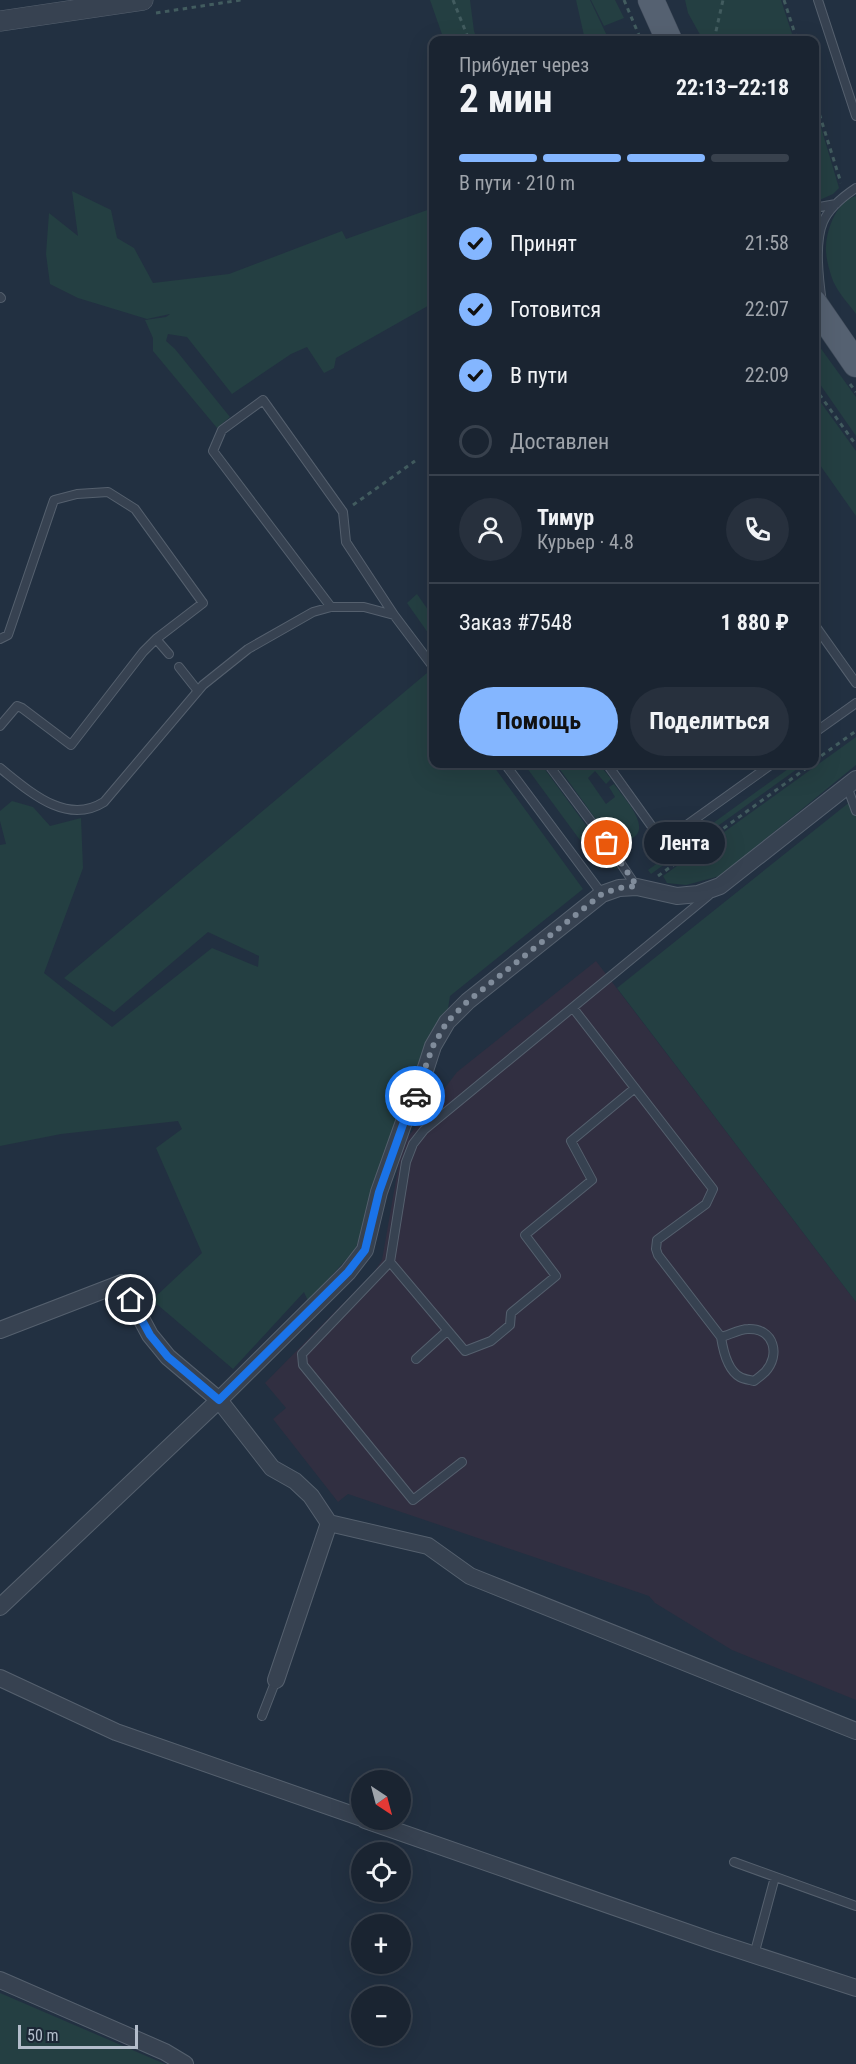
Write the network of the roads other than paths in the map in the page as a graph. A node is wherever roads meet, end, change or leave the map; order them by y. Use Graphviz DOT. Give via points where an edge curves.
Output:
graph roads {
  1 [pos="143,0"];
  2 [pos="651,0"];
  3 [pos="818,0"];
  4 [pos="0,21"];
  5 [pos="667,36"];
  6 [pos="856,116"];
  7 [pos="856,188"];
  8 [pos="836,204"];
  9 [pos="819,207"];
  10 [pos="819,244"];
  11 [pos="819,309"];
  12 [pos="856,364"];
  13 [pos="331,607"];
  14 [pos="394,615"];
  15 [pos="819,631"];
  16 [pos="0,639"];
  17 [pos="156,639"];
  18 [pos="169,654"];
  19 [pos="429,661"];
  20 [pos="179,667"];
  21 [pos="856,683"];
  22 [pos="198,691"];
  23 [pos="856,703"];
  24 [pos="0,726"];
  25 [pos="819,729"];
  26 [pos="0,768"];
  27 [pos="508,768"];
  28 [pos="551,768"];
  29 [pos="610,768"];
  30 [pos="766,768"];
  31 [pos="852,783"];
  32 [pos="856,811"];
  33 [pos="720,886"];
  34 [pos="639,887"];
  35 [pos="602,894"];
  36 [pos="573,1008"];
  37 [pos="635,1088"];
  38 [pos="390,1262"];
  39 [pos="0,1330"];
  40 [pos="447,1331"];
  41 [pos="721,1337"];
  42 [pos="416,1359"];
  43 [pos="219,1400"];
  44 [pos="462,1462"];
  45 [pos="329,1523"];
  46 [pos="0,1607"];
  47 [pos="0,1678"];
  48 [pos="276,1680"];
  49 [pos="262,1716"];
  50 [pos="856,1731"];
  51 [pos="351,1815"];
  52 [pos="395,1830"];
  53 [pos="734,1862"];
  54 [pos="775,1877"];
  55 [pos="856,1906"];
  56 [pos="754,1955"];
  57 [pos="0,1980"];
  58 [pos="856,1988"];
  59 [pos="185,2064"];
  1 -- 4 [label="street"];
  2 -- 5 [label="main road"];
  3 -- 6 [label="lane"];
  7 -- 8 [label="lane"];
  8 -- 9 [label="lane"];
  8 -- 10 [label="lane" via="823,222"];
  11 -- 12 [label="main road"];
  13 -- 14 [label="lane" via="364,607"];
  13 -- 14 [label="lane" via="213,451 222,430 263,400 343,512 346,542"];
  13 -- 22 [label="lane" via="313,612 248,649"];
  14 -- 19 [label="lane"];
  15 -- 21 [label="lane"];
  16 -- 17 [label="lane" via="8,635 54,500 108,492 135,509 203,603"];
  17 -- 18 [label="lane"];
  17 -- 24 [label="lane" via="71,745 17,706"];
  20 -- 22 [label="lane"];
  22 -- 26 [label="lane" via="105,802 95,808 65,810 47,802"];
  23 -- 25 [label="lane"];
  27 -- 35 [label="lane"];
  28 -- 34 [label="lane"];
  29 -- 30 [label="lane" via="663,842"];
  31 -- 32 [label="lane"];
  31 -- 33 [label="street"];
  33 -- 34 [label="street" via="677,896"];
  33 -- 36 [label="lane"];
  34 -- 35 [label="street"];
  35 -- 43 [label="street" via="447,1022 433,1046 406,1116 379,1192 365,1250 348,1272"];
  36 -- 37 [label="lane"];
  36 -- 38 [label="lane" via="424,1130 413,1144 406,1162"];
  37 -- 40 [label="lane" via="571,1141 592,1180 525,1235 556,1276 511,1313 510,1325 491,1341 465,1351"];
  37 -- 41 [label="lane" via="713,1189 706,1204 657,1240 656,1249"];
  38 -- 40 [label="lane"];
  38 -- 44 [label="lane" via="302,1354 303,1365 413,1500"];
  39 -- 43 [label="street" via="122,1283 150,1335 168,1357"];
  40 -- 42 [label="lane"];
  41 -- 41 [label="lane" via="723,1352 740,1377 754,1381 766,1371 774,1356 773,1343 766,1333 749,1329"];
  43 -- 45 [label="street" via="272,1468 295,1481"];
  43 -- 46 [label="street"];
  45 -- 48 [label="street"];
  45 -- 50 [label="street" via="428,1546 470,1576"];
  47 -- 51 [label="street" via="116,1732"];
  48 -- 49 [label="lane"];
  52 -- 56 [label="street"];
  53 -- 54 [label="lane"];
  54 -- 55 [label="lane"];
  54 -- 56 [label="lane"];
  56 -- 58 [label="street"];
  57 -- 59 [label="street"];
}
